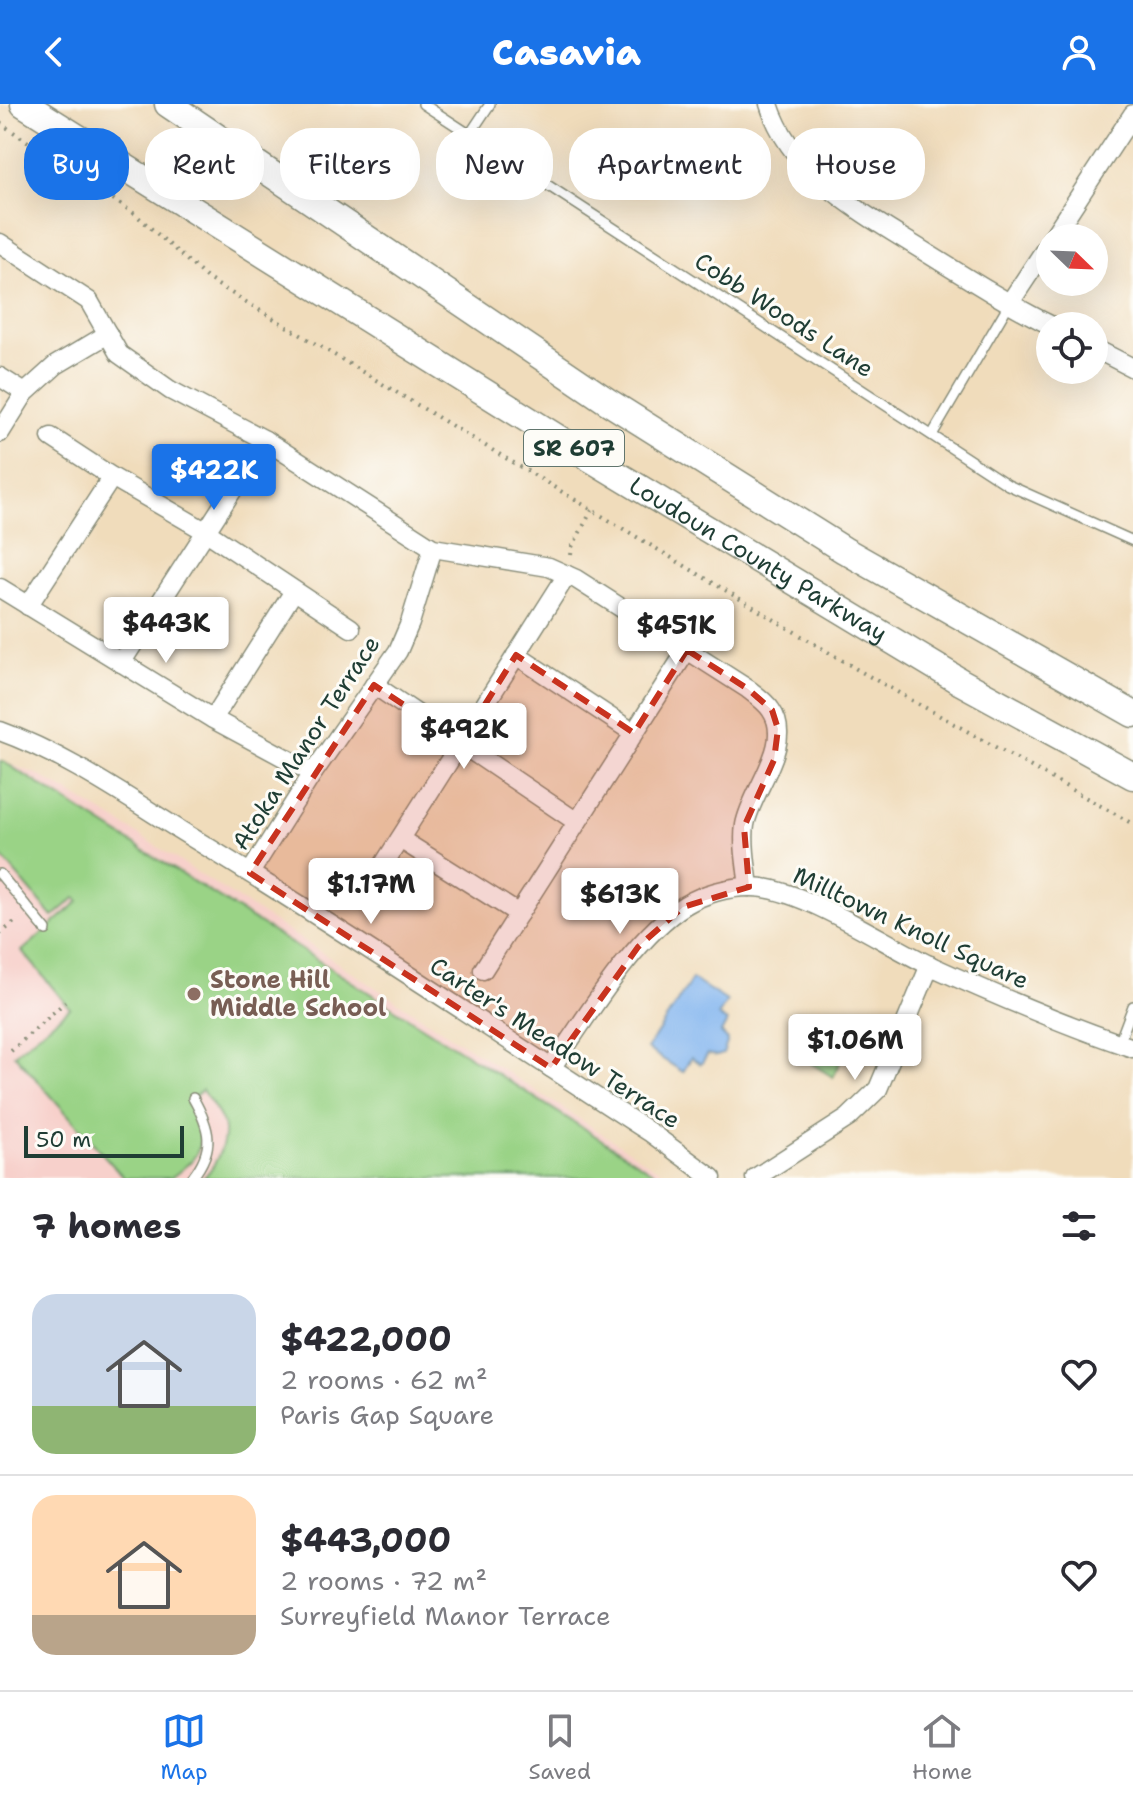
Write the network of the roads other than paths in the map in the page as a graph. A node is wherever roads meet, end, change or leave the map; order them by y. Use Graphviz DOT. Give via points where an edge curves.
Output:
graph roads {
  1 [pos="24,104"];
  2 [pos="168,104"];
  3 [pos="423,104"];
  4 [pos="490,104"];
  5 [pos="769,104"];
  6 [pos="1133,114"];
  7 [pos="461,128"];
  8 [pos="474,128"];
  9 [pos="553,188"];
  10 [pos="1061,224"];
  11 [pos="0,243"];
  12 [pos="1036,263"];
  13 [pos="1009,304"];
  14 [pos="1036,318"];
  15 [pos="108,334"];
  16 [pos="1108,355"];
  17 [pos="1133,368"];
  18 [pos="0,377"];
  19 [pos="25,393"];
  20 [pos="0,433"];
  21 [pos="932,435"];
  22 [pos="51,437"];
  23 [pos="265,440"];
  24 [pos="112,477"];
  25 [pos="205,531"];
  26 [pos="1133,541"];
  27 [pos="433,548"];
  28 [pos="567,575"];
  29 [pos="0,588"];
  30 [pos="294,591"];
  31 [pos="28,606"];
  32 [pos="351,628"];
  33 [pos="687,650"];
  34 [pos="516,655"];
  35 [pos="121,663"];
  36 [pos="374,685"];
  37 [pos="1133,714"];
  38 [pos="213,719"];
  39 [pos="0,731"];
  40 [pos="634,733"];
  41 [pos="461,743"];
  42 [pos="313,773"];
  43 [pos="1133,776"];
  44 [pos="577,822"];
  45 [pos="400,839"];
  46 [pos="250,873"];
  47 [pos="0,874"];
  48 [pos="749,887"];
  49 [pos="368,889"];
  50 [pos="519,914"];
  51 [pos="46,930"];
  52 [pos="930,965"];
  53 [pos="483,970"];
  54 [pos="1133,1006"];
  55 [pos="1126,1046"];
  56 [pos="551,1068"];
  57 [pos="193,1098"];
  58 [pos="192,1178"];
  59 [pos="712,1178"];
  60 [pos="755,1178"];
  1 -- 43 [label="main road, Loudoun County Parkway / SR 607" via="614,473 961,682"];
  2 -- 37 [label="main road, SR 607" via="634,417 844,550"];
  3 -- 7 [label="lane, Cobb Woods Lane"];
  4 -- 8 [label="lane"];
  5 -- 13 [label="street" via="797,155 840,199"];
  6 -- 10 [label="street"];
  9 -- 21 [label="lane, Cobb Woods Lane"];
  11 -- 15 [label="street" via="89,301"];
  12 -- 13 [label="street"];
  13 -- 14 [label="street"];
  13 -- 21 [label="lane"];
  15 -- 19 [label="street" via="56,365"];
  15 -- 23 [label="street" via="119,354 170,390"];
  16 -- 17 [label="street"];
  18 -- 19 [label="street"];
  19 -- 20 [label="street"];
  21 -- 26 [label="lane, Cobb Woods Lane" via="1008,485"];
  22 -- 24 [label="street"];
  23 -- 25 [label="street"];
  23 -- 27 [label="street"];
  24 -- 25 [label="street"];
  24 -- 31 [label="street"];
  25 -- 30 [label="street"];
  25 -- 35 [label="street"];
  27 -- 28 [label="street" via="549,567"];
  27 -- 36 [label="street, Atoka Manor Terrace" via="398,651"];
  28 -- 33 [label="street"];
  28 -- 34 [label="street"];
  29 -- 31 [label="street"];
  30 -- 32 [label="street"];
  30 -- 38 [label="street"];
  31 -- 35 [label="street"];
  33 -- 40 [label="street"];
  33 -- 48 [label="street" via="748,689 772,710 778,729 774,760 744,827"];
  34 -- 40 [label="street"];
  34 -- 41 [label="street"];
  35 -- 38 [label="street"];
  36 -- 41 [label="street"];
  36 -- 42 [label="street, Atoka Manor Terrace"];
  38 -- 42 [label="street"];
  39 -- 46 [label="street, Carter's Meadow Terrace" via="78,768"];
  40 -- 44 [label="street"];
  41 -- 44 [label="street"];
  41 -- 45 [label="street"];
  42 -- 46 [label="street, Atoka Manor Terrace"];
  44 -- 50 [label="street"];
  45 -- 49 [label="street"];
  45 -- 50 [label="street"];
  46 -- 56 [label="street, Carter's Meadow Terrace"];
  47 -- 51 [label="lane"];
  48 -- 52 [label="street, Milltown Knoll Square" via="802,899"];
  48 -- 56 [label="street, Milltown Knoll Square" via="705,895 683,907 638,947"];
  50 -- 53 [label="street"];
  52 -- 55 [label="street, Milltown Knoll Square"];
  52 -- 60 [label="street" via="878,1089 848,1118"];
  54 -- 55 [label="lane"];
  56 -- 59 [label="street, Carter's Meadow Terrace"];
  57 -- 58 [label="lane" via="208,1124 208,1145"];
}
